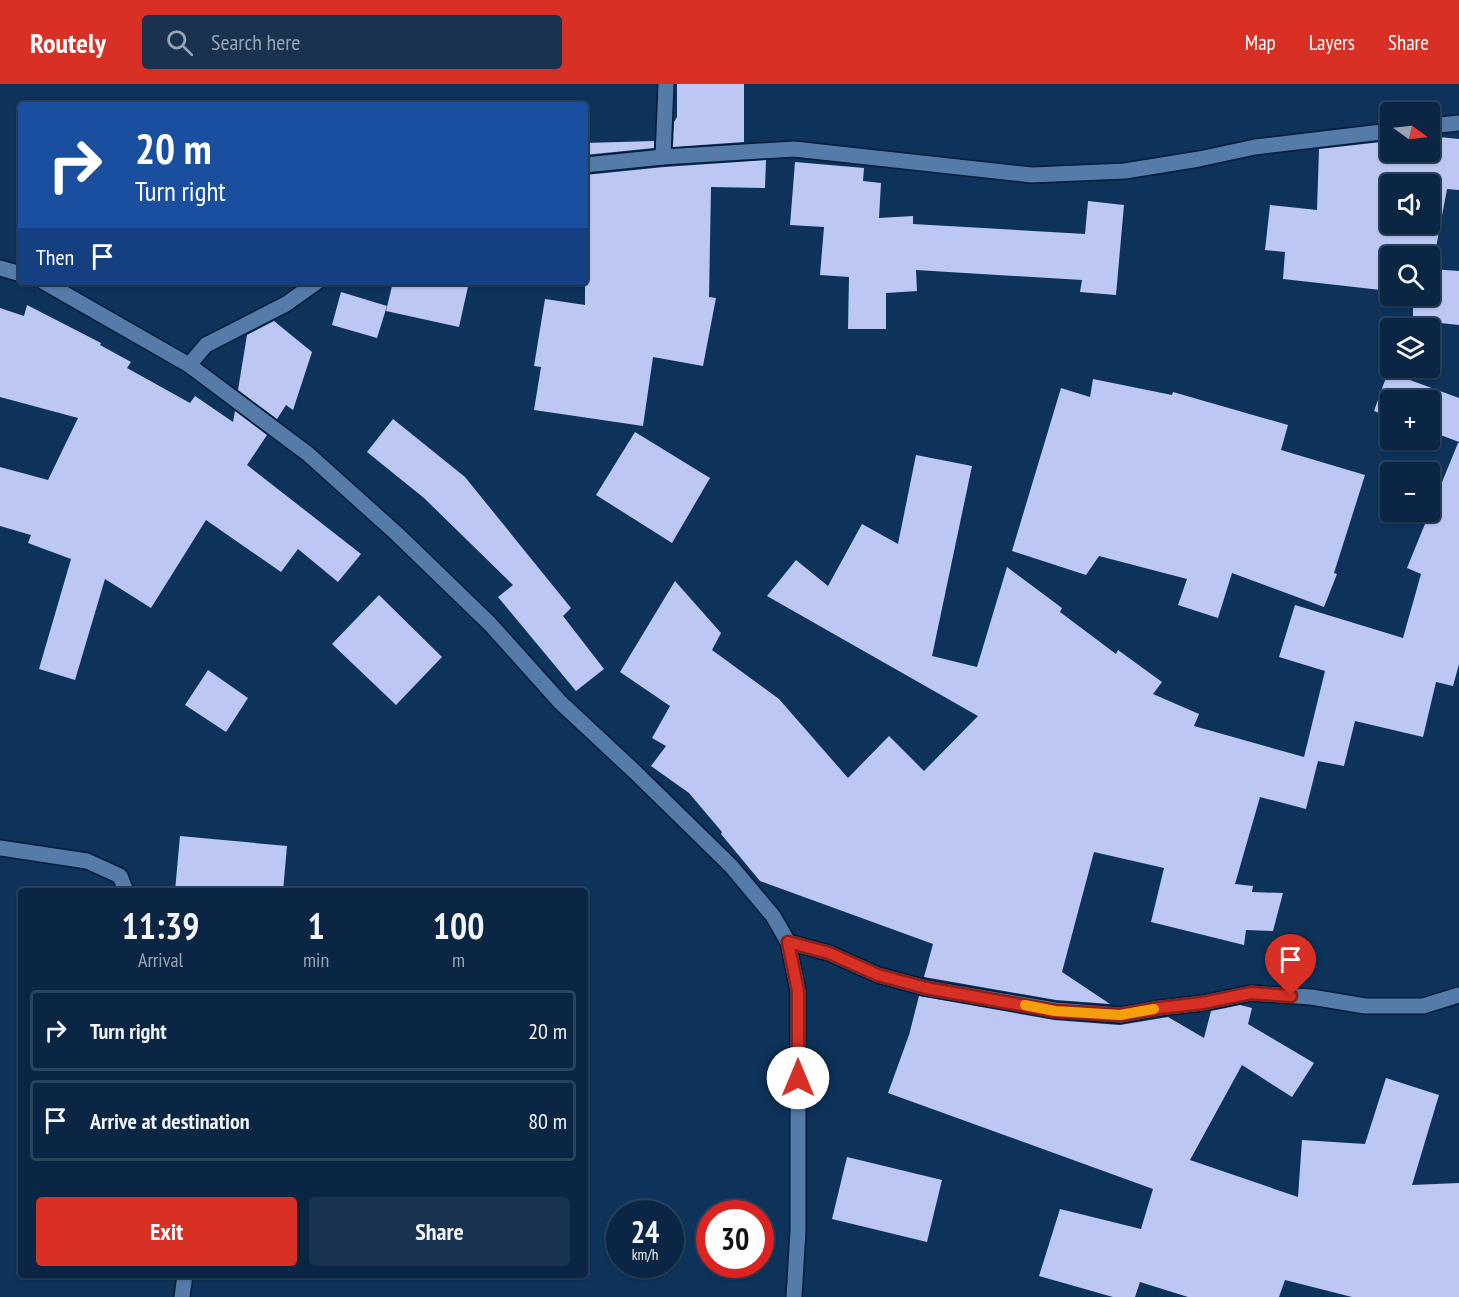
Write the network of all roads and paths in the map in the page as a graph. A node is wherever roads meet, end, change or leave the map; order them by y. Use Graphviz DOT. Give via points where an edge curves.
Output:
graph roads {
  1 [pos="666,84"];
  2 [pos="1459,123"];
  3 [pos="1440,125"];
  4 [pos="1380,132"];
  5 [pos="663,157"];
  6 [pos="588,165"];
  7 [pos="0,268"];
  8 [pos="18,273"];
  9 [pos="49,285"];
  10 [pos="313,285"];
  11 [pos="189,365"];
  12 [pos="0,848"];
  13 [pos="125,888"];
  14 [pos="788,942"];
  15 [pos="1459,995"];
  16 [pos="185,1278"];
  17 [pos="182,1297"];
  18 [pos="794,1297"];
  1 -- 5 [label="street"];
  2 -- 3 [label="street"];
  4 -- 5 [label="street" via="1255,147 1125,171 1032,176 794,149"];
  5 -- 6 [label="street"];
  7 -- 8 [label="street"];
  9 -- 11 [label="street"];
  10 -- 11 [label="street" via="286,304 206,345"];
  11 -- 14 [label="street" via="308,454 406,542 490,624 560,702 731,867"];
  12 -- 13 [label="street" via="87,861 120,876"];
  14 -- 15 [label="street" via="926,988 1055,1011 1120,1015 1251,993 1365,1006 1423,1006"];
  14 -- 18 [label="street" via="798,991 798,1231"];
  16 -- 17 [label="street"];
}
